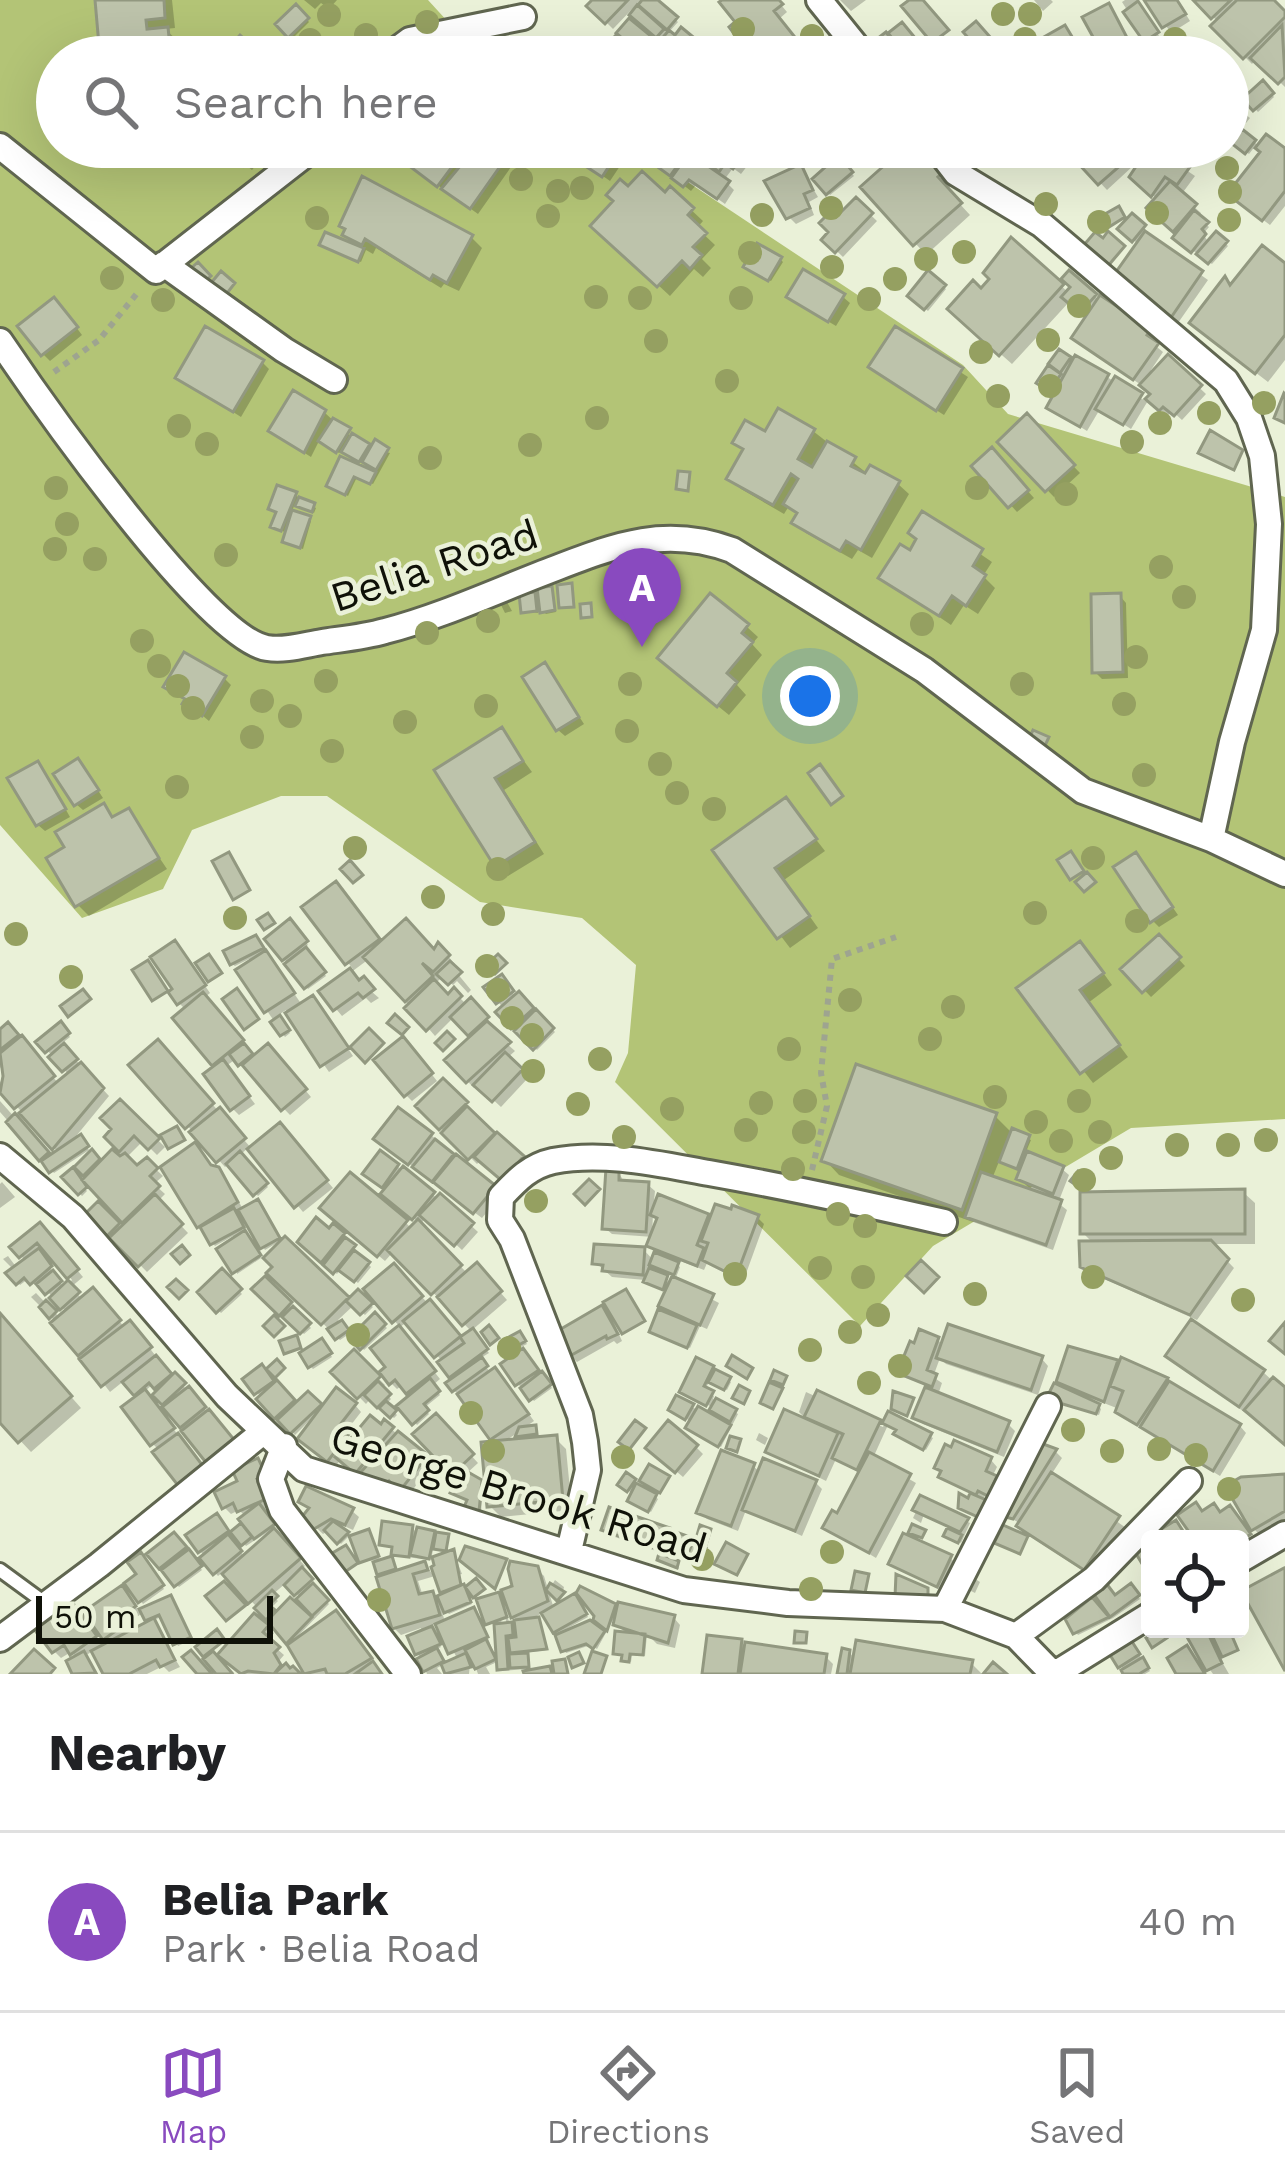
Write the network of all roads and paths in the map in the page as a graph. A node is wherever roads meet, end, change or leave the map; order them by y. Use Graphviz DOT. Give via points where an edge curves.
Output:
graph roads {
  1 [pos="819,0"];
  2 [pos="523,17"];
  3 [pos="430,36"];
  4 [pos="848,36"];
  5 [pos="0,146"];
  6 [pos="288,168"];
  7 [pos="952,168"];
  8 [pos="160,268"];
  9 [pos="0,341"];
  10 [pos="334,380"];
  11 [pos="31,388"];
  12 [pos="1211,838"];
  13 [pos="1285,874"];
  14 [pos="896,937"];
  15 [pos="0,1156"];
  16 [pos="807,1190"];
  17 [pos="944,1222"];
  18 [pos="1048,1406"];
  19 [pos="273,1439"];
  20 [pos="1190,1481"];
  21 [pos="1285,1534"];
  22 [pos="569,1551"];
  23 [pos="1249,1556"];
  24 [pos="0,1570"];
  25 [pos="46,1604"];
  26 [pos="945,1609"];
  27 [pos="1141,1621"];
  28 [pos="1016,1636"];
  29 [pos="0,1639"];
  30 [pos="408,1674"];
  31 [pos="1054,1674"];
  1 -- 4 [label="street"];
  2 -- 3 [label="street"];
  5 -- 8 [label="street"];
  6 -- 8 [label="street"];
  7 -- 12 [label="street" via="1042,225 1226,382 1249,418 1269,524 1264,630"];
  8 -- 10 [label="street"];
  8 -- 11 [label="path" via="99,340"];
  9 -- 11 [label="street, Belia Road"];
  11 -- 12 [label="street, Belia Road" via="199,599 263,648 386,631 610,548 683,536 732,550 924,670 1083,791"];
  12 -- 13 [label="street, Belia Road"];
  14 -- 16 [label="path" via="832,958 821,1073 827,1106"];
  15 -- 19 [label="street, George Brook Road" via="73,1217"];
  16 -- 17 [label="street"];
  16 -- 22 [label="street" via="585,1156 528,1170 501,1197 500,1220 580,1414 588,1471"];
  18 -- 26 [label="street"];
  19 -- 22 [label="street, George Brook Road" via="304,1469"];
  19 -- 25 [label="street"];
  19 -- 30 [label="street" via="271,1479 283,1510"];
  20 -- 28 [label="street" via="1094,1579"];
  21 -- 23 [label="street"];
  22 -- 26 [label="street, George Brook Road" via="684,1590"];
  24 -- 25 [label="lane"];
  25 -- 29 [label="street"];
  26 -- 28 [label="street, George Brook Road"];
  27 -- 31 [label="street"];
  28 -- 31 [label="street, George Brook Road"];
}
